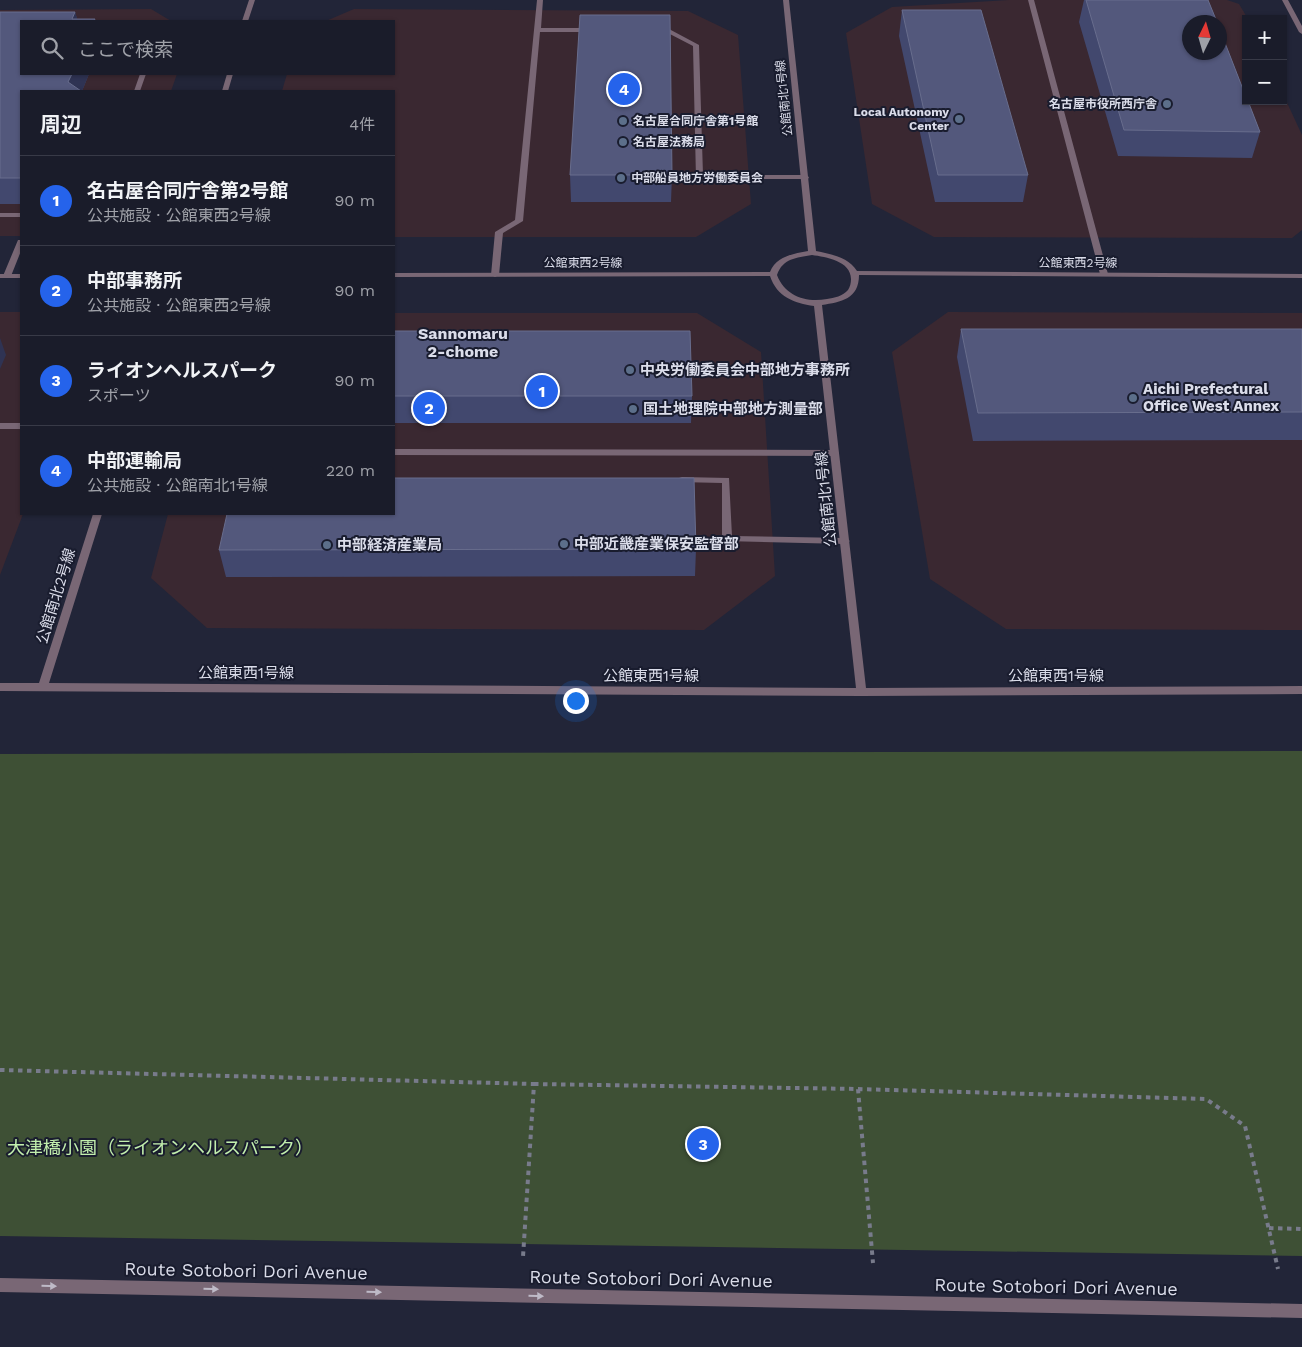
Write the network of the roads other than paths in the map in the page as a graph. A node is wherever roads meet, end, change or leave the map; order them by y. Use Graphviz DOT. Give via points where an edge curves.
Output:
graph roads {
  1 [pos="252,0"];
  2 [pos="540,0"];
  3 [pos="786,0"];
  4 [pos="1031,0"];
  5 [pos="1285,0"];
  6 [pos="245,20"];
  7 [pos="537,30"];
  8 [pos="602,30"];
  9 [pos="648,30"];
  10 [pos="1302,32"];
  11 [pos="143,75"];
  12 [pos="230,75"];
  13 [pos="136,90"];
  14 [pos="225,90"];
  15 [pos="805,178"];
  16 [pos="0,215"];
  17 [pos="20,215"];
  18 [pos="20,244"];
  19 [pos="812,253"];
  20 [pos="854,273"];
  21 [pos="773,274"];
  22 [pos="1104,274"];
  23 [pos="395,275"];
  24 [pos="494,275"];
  25 [pos="4,276"];
  26 [pos="20,276"];
  27 [pos="1302,276"];
  28 [pos="818,303"];
  29 [pos="0,426"];
  30 [pos="20,426"];
  31 [pos="395,452"];
  32 [pos="835,454"];
  33 [pos="668,480"];
  34 [pos="97,515"];
  35 [pos="845,541"];
  36 [pos="0,687"];
  37 [pos="43,687"];
  38 [pos="1302,690"];
  39 [pos="861,692"];
  40 [pos="0,1285"];
  41 [pos="1302,1311"];
  1 -- 6 [label="street"];
  2 -- 7 [label="street"];
  3 -- 15 [label="street, 公館南北1号線"];
  4 -- 22 [label="street"];
  5 -- 10 [label="street"];
  7 -- 8 [label="street"];
  7 -- 24 [label="street" via="519,221 499,232"];
  9 -- 15 [label="street" via="667,30 696,45 699,177"];
  11 -- 13 [label="street"];
  12 -- 14 [label="street"];
  15 -- 19 [label="street, 公館南北1号線"];
  16 -- 17 [label="street"];
  18 -- 25 [label="street"];
  19 -- 20 [label="street" via="839,259"];
  19 -- 21 [label="street" via="791,257 776,267"];
  20 -- 22 [label="street, 公館東西2号線"];
  20 -- 28 [label="street" via="856,282 844,297"];
  21 -- 24 [label="street, 公館東西2号線"];
  21 -- 28 [label="street" via="773,281 784,294"];
  22 -- 27 [label="street, 公館東西2号線"];
  23 -- 24 [label="street, 公館東西2号線"];
  25 -- 26 [label="street"];
  28 -- 32 [label="street, 公館南北1号線"];
  29 -- 30 [label="street"];
  31 -- 32 [label="street"];
  32 -- 35 [label="street, 公館南北1号線"];
  33 -- 35 [label="street" via="726,480 727,539"];
  34 -- 37 [label="street, 公館南北2号線"];
  35 -- 39 [label="street, 公館南北1号線"];
  36 -- 37 [label="street, 公館東西1号線"];
  37 -- 39 [label="street, 公館東西1号線"];
  38 -- 39 [label="street, 公館東西1号線"];
  40 -- 41 [label="street, Route Sotobori Dori Avenue, one-way"];
}
